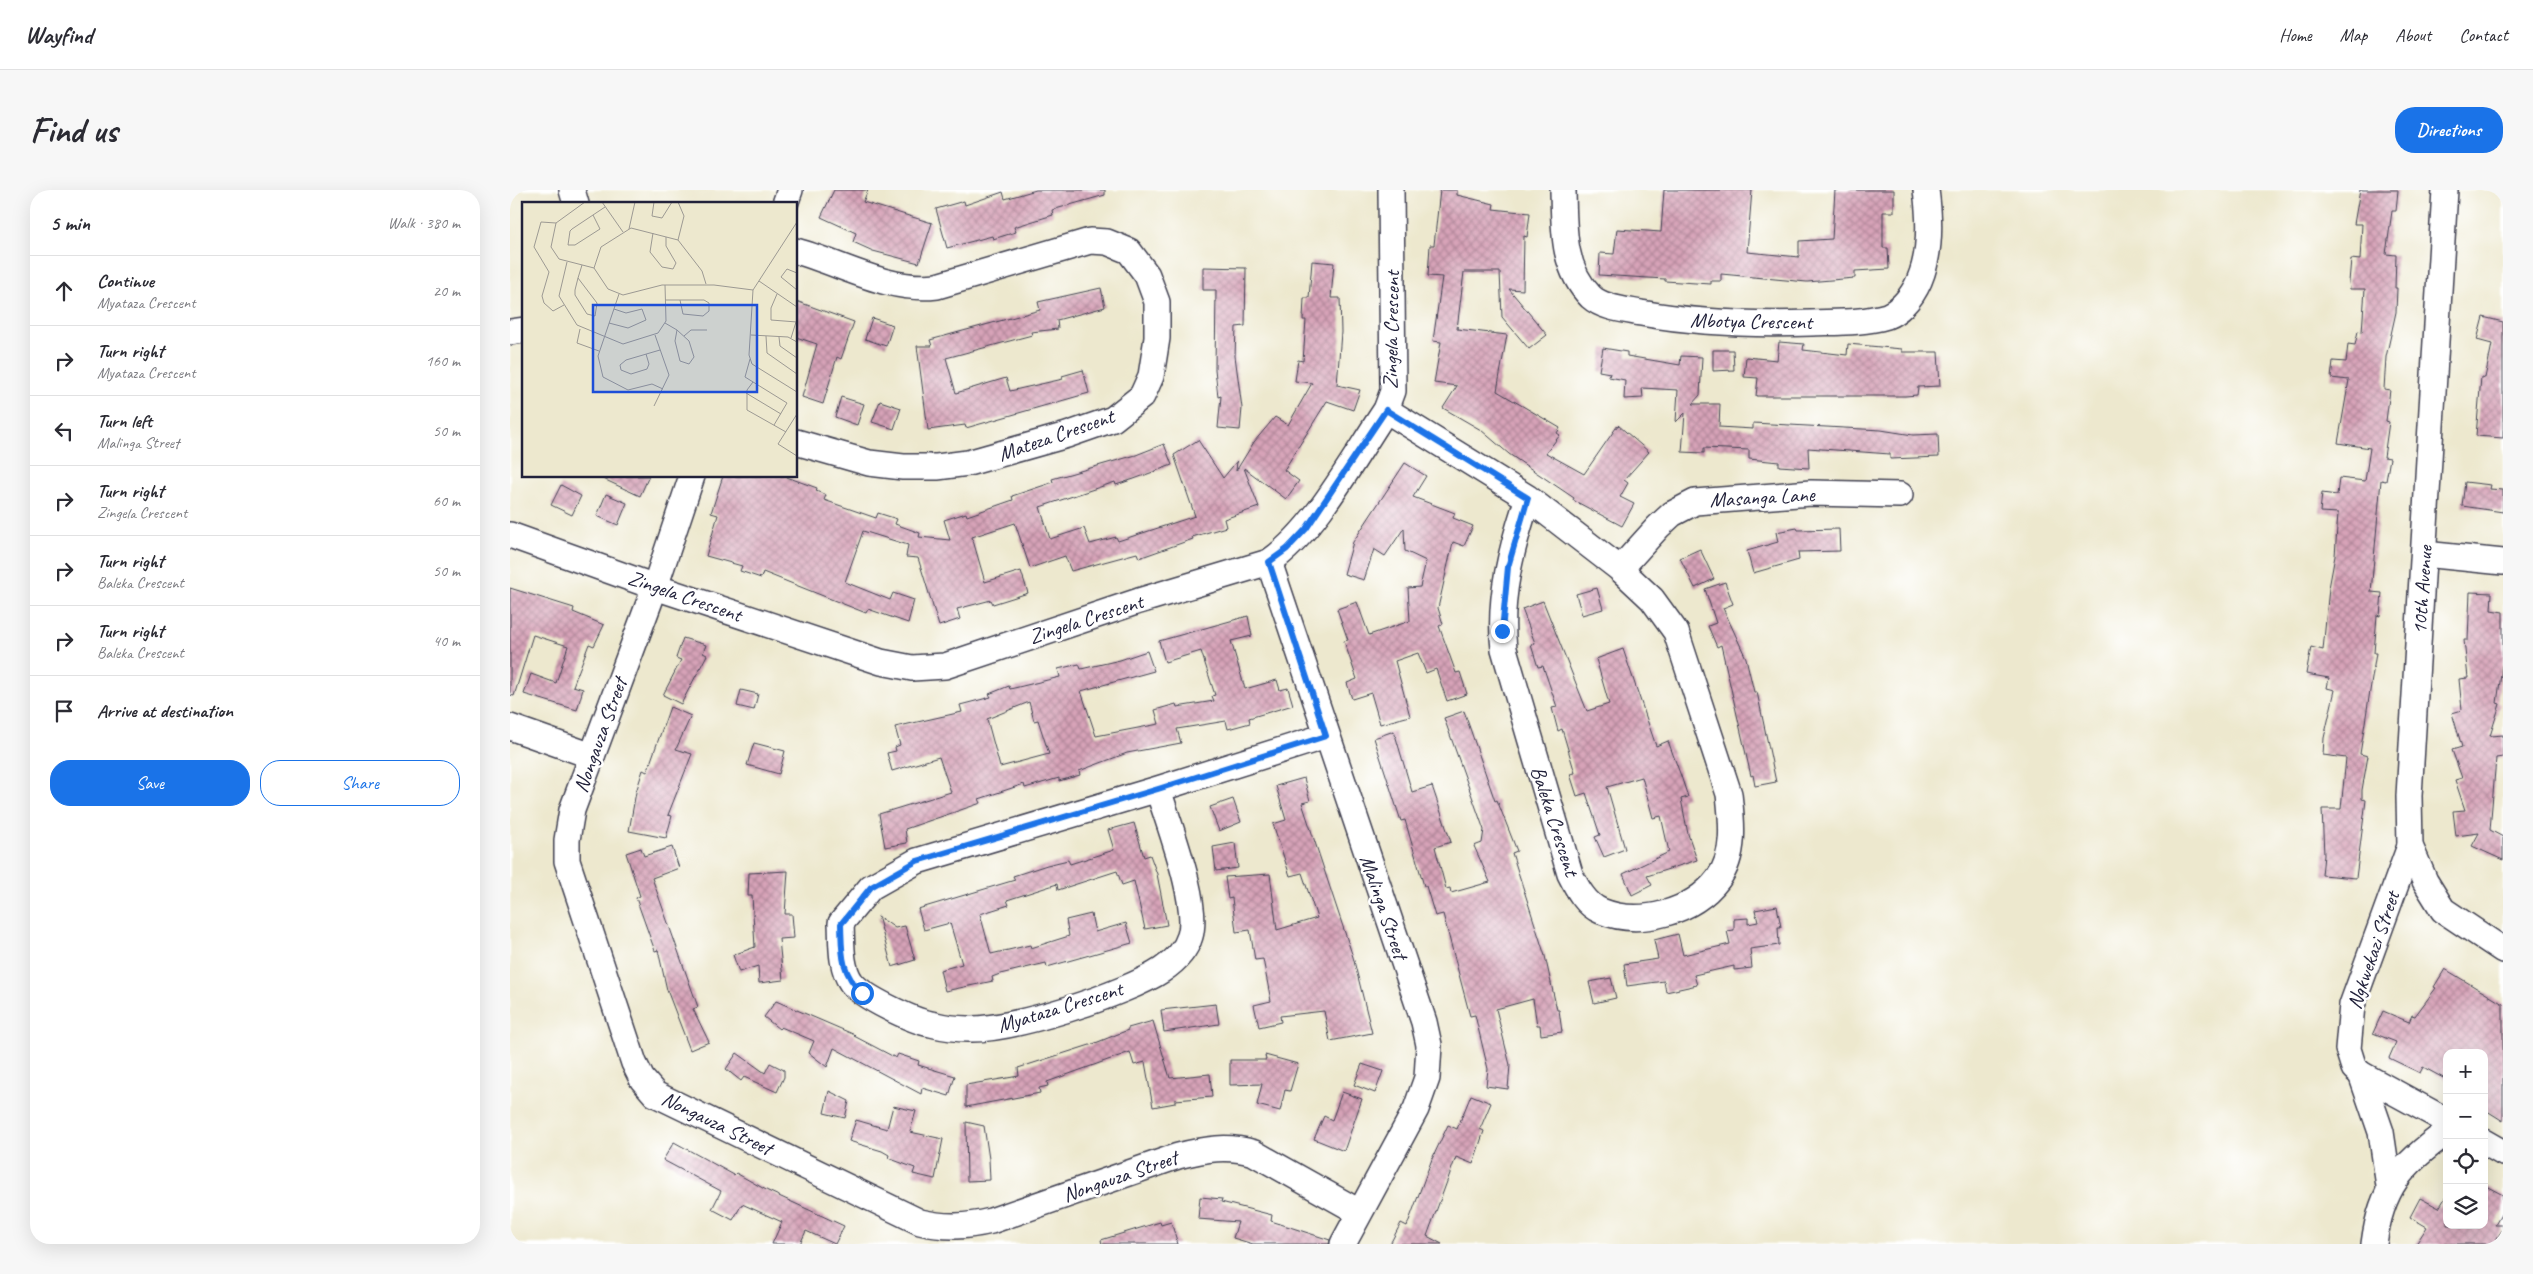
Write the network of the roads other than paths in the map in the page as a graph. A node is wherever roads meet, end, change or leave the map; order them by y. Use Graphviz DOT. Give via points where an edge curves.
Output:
graph roads {
  1 [pos="790,190"];
  2 [pos="1391,190"];
  3 [pos="1564,190"];
  4 [pos="1926,190"];
  5 [pos="2445,190"];
  6 [pos="786,202"];
  7 [pos="798,252"];
  8 [pos="1386,410"];
  9 [pos="798,443"];
  10 [pos="691,478"];
  11 [pos="1900,495"];
  12 [pos="1528,498"];
  13 [pos="510,535"];
  14 [pos="2424,554"];
  15 [pos="1269,562"];
  16 [pos="2503,562"];
  17 [pos="1620,569"];
  18 [pos="654,587"];
  19 [pos="510,728"];
  20 [pos="1326,736"];
  21 [pos="592,756"];
  22 [pos="1158,789"];
  23 [pos="2410,846"];
  24 [pos="2503,950"];
  25 [pos="2361,1074"];
  26 [pos="2443,1119"];
  27 [pos="2443,1135"];
  28 [pos="2488,1144"];
  29 [pos="2503,1153"];
  30 [pos="2390,1186"];
  31 [pos="1360,1212"];
  32 [pos="1343,1244"];
  33 [pos="2374,1244"];
  1 -- 6 [label="street"];
  2 -- 8 [label="street, Zingela Crescent" via="1393,391"];
  3 -- 4 [label="street, Mbotya Crescent" via="1569,260 1580,284 1593,298 1606,305 1684,320 1783,324 1866,319 1889,315 1903,305 1916,287 1927,252"];
  5 -- 14 [label="street, 10th Avenue"];
  7 -- 9 [label="street, Mateza Crescent" via="900,286 919,288 937,286 1090,241 1107,242 1128,251 1147,275 1157,302 1158,320 1155,363 1142,396 1113,419 968,463 937,467 870,463"];
  8 -- 12 [label="street, Baleka Crescent"];
  8 -- 15 [label="street, Zingela Crescent" via="1306,529"];
  10 -- 18 [label="street, Nongauza Street"];
  11 -- 17 [label="street, Masanga Lane" via="1811,493 1695,502 1672,514"];
  12 -- 17 [label="street, Baleka Crescent"];
  12 -- 17 [label="street, Baleka Crescent" via="1508,567 1502,631 1504,649 1544,793 1570,874 1580,893 1600,910 1628,918 1648,918 1701,896 1719,878 1729,855 1732,820 1729,794 1676,632 1652,599"];
  13 -- 18 [label="street, Zingela Crescent"];
  14 -- 16 [label="street"];
  14 -- 23 [label="street, 10th Avenue" via="2408,796"];
  15 -- 18 [label="street, Zingela Crescent" via="1139,601 945,666 912,668 881,662"];
  15 -- 20 [label="street, Malinga Street"];
  18 -- 21 [label="street, Nongauza Street"];
  19 -- 21 [label="street"];
  20 -- 22 [label="street, Myataza Crescent"];
  20 -- 31 [label="street, Malinga Street" via="1424,1022 1428,1045 1427,1078 1416,1109"];
  21 -- 31 [label="street, Nongauza Street" via="572,810 567,861 634,1063 654,1094 920,1222 940,1226 970,1226 991,1221 1178,1156 1224,1147 1254,1153"];
  22 -- 22 [label="street, Myataza Crescent" via="1186,881 1192,913 1187,945 1162,970 1121,990 997,1028 968,1029 929,1024 862,993 851,982 842,959 841,924 871,887 917,861"];
  23 -- 24 [label="street, 10th Avenue" via="2425,881 2443,910"];
  23 -- 25 [label="street, Ngkwekazi Street" via="2352,1005 2348,1050 2354,1068"];
  25 -- 26 [label="street"];
  25 -- 30 [label="street, Ngkwekazi Street" via="2381,1132"];
  27 -- 30 [label="street"];
  28 -- 29 [label="street"];
  30 -- 33 [label="street" via="2381,1208"];
  31 -- 32 [label="street, Malinga Street"];
}
